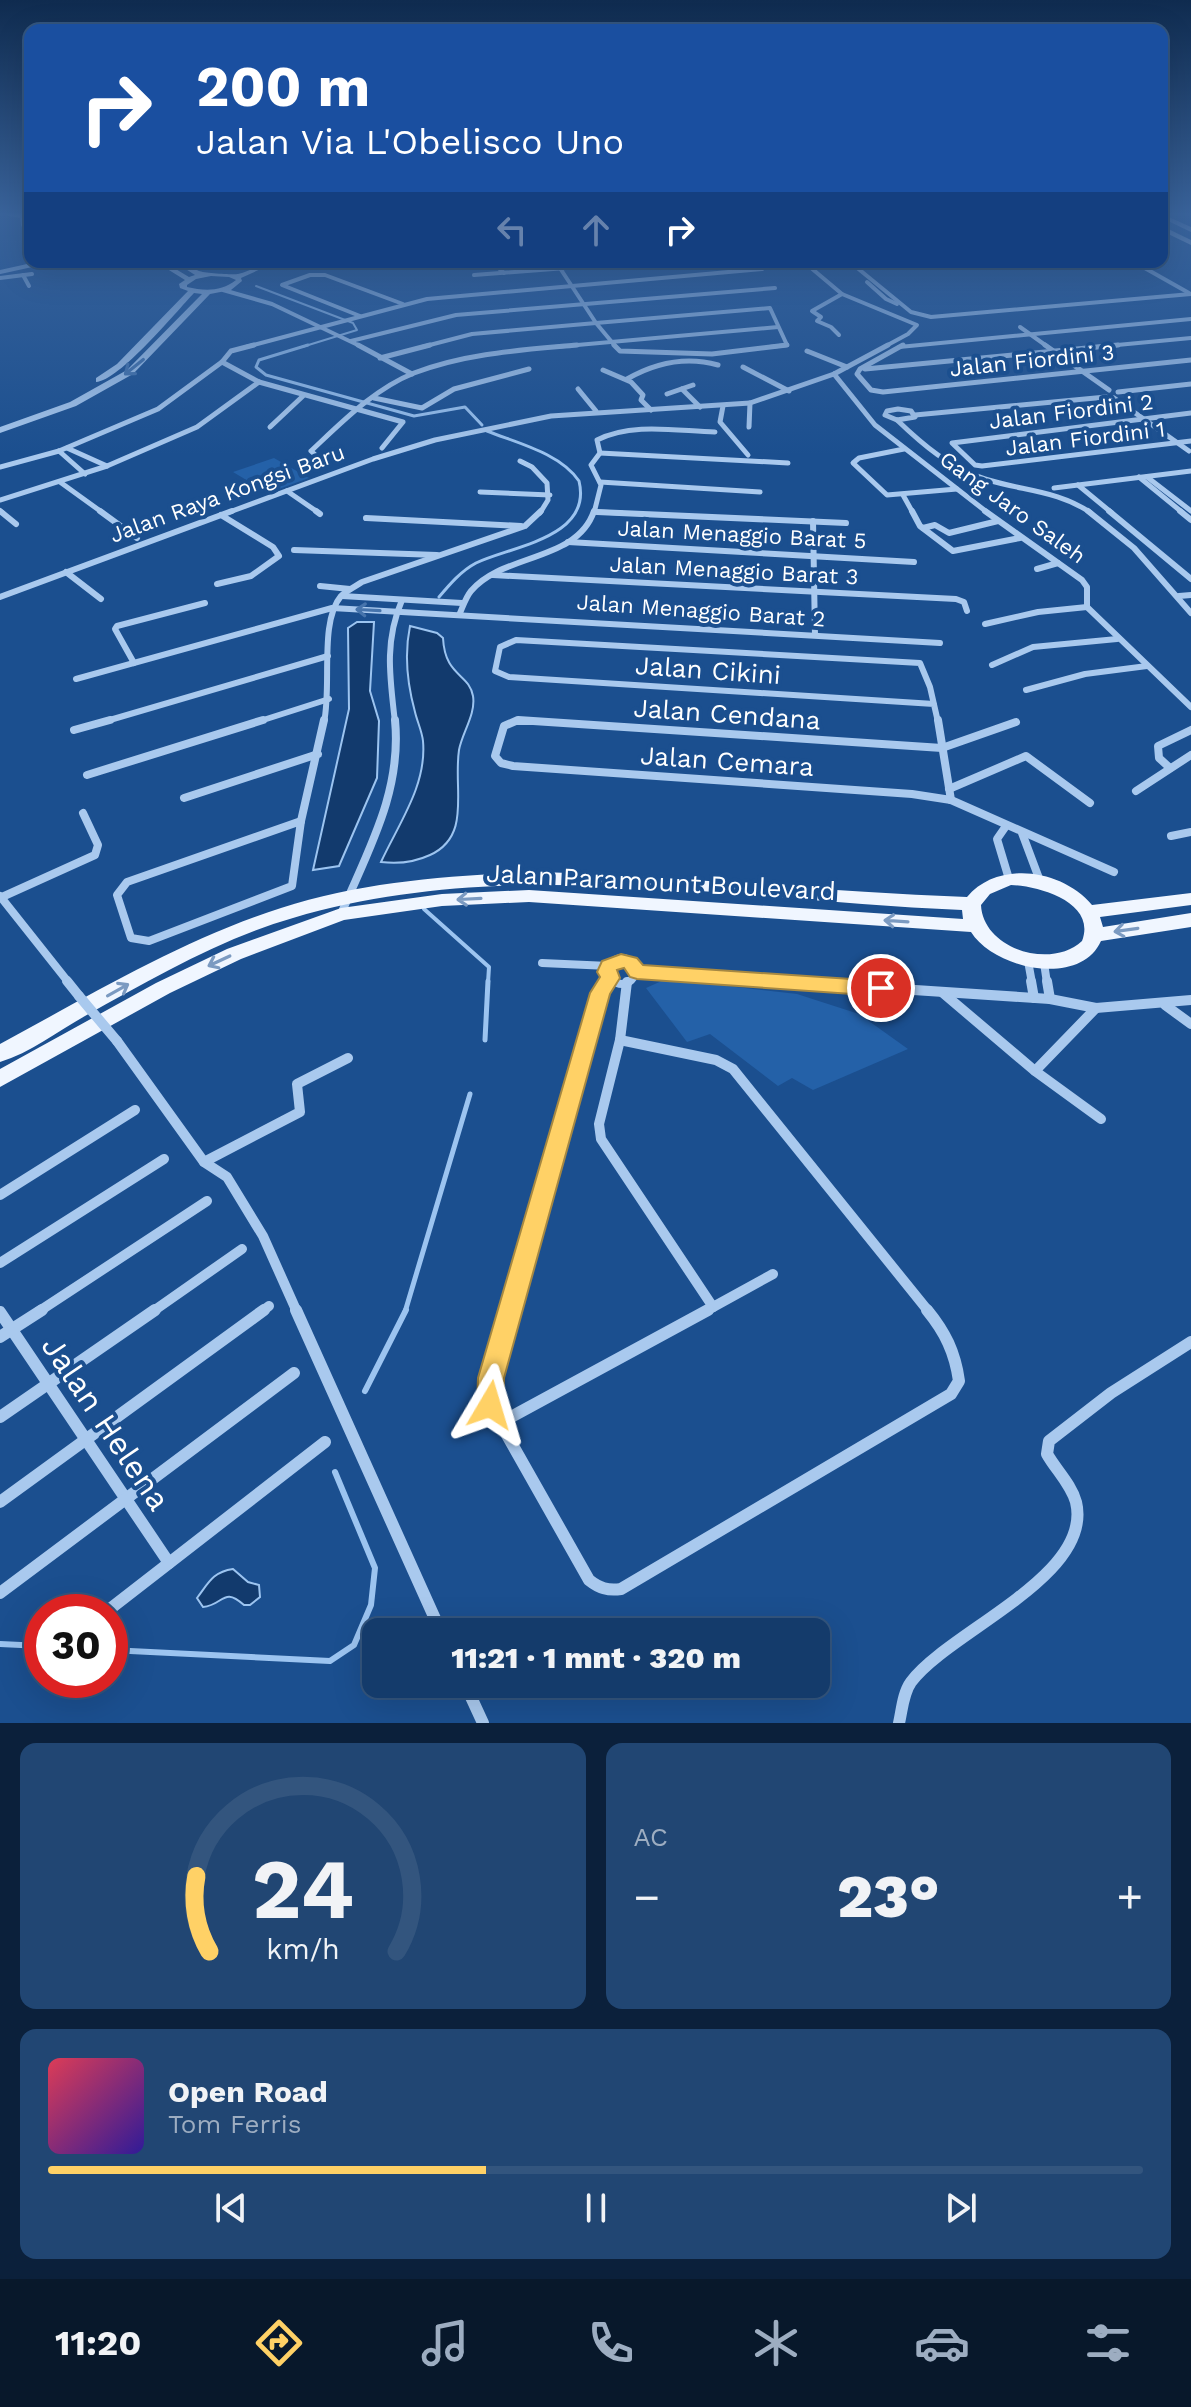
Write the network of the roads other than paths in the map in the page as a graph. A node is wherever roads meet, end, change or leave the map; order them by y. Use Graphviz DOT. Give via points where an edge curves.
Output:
graph roads {
  1 [pos="189,294"];
  2 [pos="206,294"];
  3 [pos="247,294"];
  4 [pos="306,294"];
  5 [pos="377,294"];
  6 [pos="475,294"];
  7 [pos="578,294"];
  8 [pos="699,294"];
  9 [pos="842,294"];
  10 [pos="843,294"];
  11 [pos="881,294"];
  12 [pos="890,294"];
  13 [pos="1187,294"];
  14 [pos="404,304"];
  15 [pos="584,304"];
  16 [pos="906,307"];
  17 [pos="360,316"];
  18 [pos="1191,319"];
  19 [pos="597,322"];
  20 [pos="321,325"];
  21 [pos="778,327"];
  22 [pos="1020,327"];
  23 [pos="1028,333"];
  24 [pos="839,335"];
  25 [pos="1191,338"];
  26 [pos="349,340"];
  27 [pos="611,341"];
  28 [pos="807,351"];
  29 [pos="1053,351"];
  30 [pos="380,358"];
  31 [pos="1191,360"];
  32 [pos="222,362"];
  33 [pos="718,365"];
  34 [pos="743,367"];
  35 [pos="847,367"];
  36 [pos="529,369"];
  37 [pos="860,369"];
  38 [pos="603,370"];
  39 [pos="1080,371"];
  40 [pos="412,374"];
  41 [pos="834,374"];
  42 [pos="627,379"];
  43 [pos="259,382"];
  44 [pos="693,385"];
  45 [pos="1191,386"];
  46 [pos="578,389"];
  47 [pos="682,389"];
  48 [pos="789,391"];
  49 [pos="1104,391"];
  50 [pos="667,394"];
  51 [pos="303,396"];
  52 [pos="1118,397"];
  53 [pos="373,399"];
  54 [pos="750,403"];
  55 [pos="50,404"];
  56 [pos="723,406"];
  57 [pos="700,407"];
  58 [pos="358,408"];
  59 [pos="61,409"];
  60 [pos="651,410"];
  61 [pos="596,411"];
  62 [pos="913,413"];
  63 [pos="1191,413"];
  64 [pos="1144,418"];
  65 [pos="0,423"];
  66 [pos="906,424"];
  67 [pos="270,427"];
  68 [pos="749,427"];
  69 [pos="0,430"];
  70 [pos="715,432"];
  71 [pos="1191,441"];
  72 [pos="1177,443"];
  73 [pos="67,448"];
  74 [pos="383,448"];
  75 [pos="904,449"];
  76 [pos="59,451"];
  77 [pos="1189,451"];
  78 [pos="600,453"];
  79 [pos="748,455"];
  80 [pos="321,460"];
  81 [pos="520,461"];
  82 [pos="788,463"];
  83 [pos="107,466"];
  84 [pos="982,466"];
  85 [pos="0,467"];
  86 [pos="1191,471"];
  87 [pos="85,474"];
  88 [pos="1139,477"];
  89 [pos="1147,477"];
  90 [pos="60,482"];
  91 [pos="600,482"];
  92 [pos="1078,485"];
  93 [pos="1054,488"];
  94 [pos="957,489"];
  95 [pos="287,491"];
  96 [pos="480,492"];
  97 [pos="760,492"];
  98 [pos="550,495"];
  99 [pos="903,495"];
  100 [pos="0,500"];
  101 [pos="1189,507"];
  102 [pos="0,511"];
  103 [pos="597,512"];
  104 [pos="320,514"];
  105 [pos="221,515"];
  106 [pos="366,518"];
  107 [pos="1191,520"];
  108 [pos="813,521"];
  109 [pos="998,521"];
  110 [pos="846,523"];
  111 [pos="16,524"];
  112 [pos="525,526"];
  113 [pos="923,528"];
  114 [pos="137,538"];
  115 [pos="1020,538"];
  116 [pos="568,542"];
  117 [pos="294,550"];
  118 [pos="444,555"];
  119 [pos="814,556"];
  120 [pos="914,562"];
  121 [pos="1058,563"];
  122 [pos="1037,569"];
  123 [pos="66,572"];
  124 [pos="493,575"];
  125 [pos="1191,579"];
  126 [pos="217,584"];
  127 [pos="320,586"];
  128 [pos="351,589"];
  129 [pos="814,593"];
  130 [pos="341,596"];
  131 [pos="0,597"];
  132 [pos="1181,598"];
  133 [pos="1191,598"];
  134 [pos="101,599"];
  135 [pos="402,600"];
  136 [pos="205,603"];
  137 [pos="462,603"];
  138 [pos="1087,607"];
  139 [pos="332,608"];
  140 [pos="396,611"];
  141 [pos="967,611"];
  142 [pos="460,613"];
  143 [pos="1191,613"];
  144 [pos="985,624"];
  145 [pos="815,635"];
  146 [pos="1117,639"];
  147 [pos="940,643"];
  148 [pos="328,656"];
  149 [pos="134,663"];
  150 [pos="992,665"];
  151 [pos="1147,666"];
  152 [pos="76,679"];
  153 [pos="1026,690"];
  154 [pos="329,699"];
  155 [pos="934,704"];
  156 [pos="1191,707"];
  157 [pos="1016,722"];
  158 [pos="74,730"];
  159 [pos="1191,730"];
  160 [pos="942,748"];
  161 [pos="318,754"];
  162 [pos="1191,755"];
  163 [pos="501,763"];
  164 [pos="1170,768"];
  165 [pos="87,775"];
  166 [pos="949,789"];
  167 [pos="1136,791"];
  168 [pos="184,798"];
  169 [pos="951,800"];
  170 [pos="1090,803"];
  171 [pos="83,813"];
  172 [pos="301,821"];
  173 [pos="1006,826"];
  174 [pos="1191,832"];
  175 [pos="1022,833"];
  176 [pos="1171,836"];
  177 [pos="1114,872"];
  178 [pos="1009,879"];
  179 [pos="1040,881"];
  180 [pos="1,896"];
  181 [pos="1191,899"];
  182 [pos="971,904"];
  183 [pos="344,906"];
  184 [pos="1089,912"];
  185 [pos="1191,920"];
  186 [pos="974,926"];
  187 [pos="1095,935"];
  188 [pos="1036,962"];
  189 [pos="542,963"];
  190 [pos="609,972"];
  191 [pos="637,972"];
  192 [pos="627,982"];
  193 [pos="943,992"];
  194 [pos="1034,998"];
  195 [pos="1050,999"];
  196 [pos="1191,1000"];
  197 [pos="1165,1005"];
  198 [pos="1096,1008"];
  199 [pos="1191,1024"];
  200 [pos="620,1040"];
  201 [pos="0,1054"];
  202 [pos="348,1058"];
  203 [pos="1035,1071"];
  204 [pos="0,1079"];
  205 [pos="135,1110"];
  206 [pos="1101,1119"];
  207 [pos="164,1159"];
  208 [pos="204,1162"];
  209 [pos="0,1195"];
  210 [pos="207,1201"];
  211 [pos="242,1249"];
  212 [pos="0,1263"];
  213 [pos="773,1274"];
  214 [pos="269,1306"];
  215 [pos="713,1307"];
  216 [pos="0,1312"];
  217 [pos="12,1329"];
  218 [pos="0,1337"];
  219 [pos="1191,1342"];
  220 [pos="294,1373"];
  221 [pos="48,1383"];
  222 [pos="0,1417"];
  223 [pos="498,1424"];
  224 [pos="86,1439"];
  225 [pos="325,1442"];
  226 [pos="126,1499"];
  227 [pos="0,1502"];
  228 [pos="169,1563"];
  229 [pos="0,1593"];
  230 [pos="128,1595"];
  231 [pos="435,1618"];
  232 [pos="471,1698"];
  233 [pos="483,1723"];
  234 [pos="899,1723"];
  1 -- 55 [label="street" via="120,366"];
  2 -- 59 [label="street, one-way" via="130,372"];
  3 -- 20 [label="street"];
  4 -- 17 [label="street"];
  5 -- 14 [label="street"];
  6 -- 14 [label="street"];
  7 -- 15 [label="street"];
  8 -- 15 [label="street"];
  9 -- 24 [label="street" via="812,311 821,317 817,321"];
  10 -- 35 [label="street, Jalan Raya Kongsi Baru" via="917,325"];
  11 -- 16 [label="street"];
  12 -- 16 [label="street"];
  13 -- 16 [label="street" via="937,317"];
  14 -- 17 [label="street"];
  15 -- 19 [label="street"];
  15 -- 26 [label="street" via="447,316"];
  17 -- 20 [label="street"];
  18 -- 23 [label="street"];
  19 -- 21 [label="street" via="769,308"];
  19 -- 27 [label="street"];
  19 -- 30 [label="street" via="464,335"];
  20 -- 26 [label="street"];
  20 -- 32 [label="street" via="231,351"];
  21 -- 27 [label="street"];
  21 -- 27 [label="street" via="787,345 712,354 626,352"];
  22 -- 23 [label="street"];
  23 -- 29 [label="street"];
  23 -- 37 [label="street" via="900,345"];
  25 -- 29 [label="street"];
  26 -- 30 [label="street"];
  27 -- 40 [label="street" via="488,353"];
  28 -- 35 [label="street"];
  29 -- 37 [label="street"];
  29 -- 39 [label="street"];
  30 -- 40 [label="street"];
  31 -- 39 [label="street, Jalan Fiordini 3"];
  32 -- 43 [label="street"];
  32 -- 73 [label="street" via="158,409"];
  33 -- 42 [label="street" via="680,362 640,370"];
  34 -- 48 [label="street"];
  35 -- 41 [label="street, Jalan Raya Kongsi Baru"];
  36 -- 53 [label="street" via="454,389 422,408"];
  37 -- 39 [label="street, Jalan Fiordini 3" via="857,374 876,391"];
  38 -- 42 [label="street"];
  39 -- 49 [label="street"];
  40 -- 53 [label="street"];
  41 -- 48 [label="street, Jalan Raya Kongsi Baru"];
  41 -- 75 [label="street, Gang Jaro Saleh" via="875,425"];
  42 -- 60 [label="street"];
  43 -- 51 [label="street"];
  43 -- 83 [label="street" via="204,423"];
  44 -- 47 [label="street"];
  45 -- 52 [label="street"];
  46 -- 61 [label="street"];
  47 -- 50 [label="street"];
  47 -- 57 [label="street"];
  48 -- 54 [label="street, Jalan Raya Kongsi Baru"];
  49 -- 52 [label="street"];
  49 -- 62 [label="street"];
  51 -- 58 [label="street"];
  51 -- 67 [label="street"];
  52 -- 64 [label="street"];
  53 -- 58 [label="street"];
  54 -- 56 [label="street, Jalan Raya Kongsi Baru"];
  54 -- 68 [label="street"];
  55 -- 59 [label="street"];
  55 -- 65 [label="street"];
  56 -- 57 [label="street, Jalan Raya Kongsi Baru"];
  56 -- 79 [label="street" via="720,422"];
  57 -- 60 [label="street, Jalan Raya Kongsi Baru"];
  58 -- 74 [label="street" via="403,422"];
  58 -- 80 [label="street" via="311,451"];
  59 -- 69 [label="street"];
  60 -- 61 [label="street, Jalan Raya Kongsi Baru"];
  61 -- 95 [label="street, Jalan Raya Kongsi Baru" via="469,431"];
  62 -- 66 [label="street"];
  62 -- 66 [label="street" via="886,413"];
  63 -- 64 [label="street, Jalan Fiordini 2"];
  64 -- 72 [label="street"];
  64 -- 84 [label="street, Jalan Fiordini 2" via="952,443"];
  66 -- 132 [label="street" via="924,446 970,474 1056,495 1086,509"];
  70 -- 78 [label="street" via="608,434 597,440"];
  71 -- 72 [label="street, Jalan Fiordini 1"];
  72 -- 77 [label="street"];
  72 -- 84 [label="street, Jalan Fiordini 1"];
  73 -- 76 [label="street"];
  73 -- 83 [label="street"];
  75 -- 94 [label="street, Gang Jaro Saleh"];
  75 -- 99 [label="street" via="852,461 884,494"];
  76 -- 85 [label="street"];
  76 -- 87 [label="street"];
  78 -- 82 [label="street"];
  78 -- 91 [label="street" via="591,465"];
  81 -- 98 [label="street" via="544,474"];
  83 -- 87 [label="street"];
  86 -- 89 [label="street"];
  87 -- 90 [label="street"];
  88 -- 89 [label="street"];
  88 -- 92 [label="street"];
  88 -- 107 [label="street"];
  89 -- 101 [label="street"];
  90 -- 100 [label="street"];
  90 -- 114 [label="street"];
  91 -- 97 [label="street"];
  91 -- 103 [label="street"];
  92 -- 93 [label="street"];
  92 -- 125 [label="street"];
  94 -- 99 [label="street"];
  94 -- 109 [label="street, Gang Jaro Saleh"];
  95 -- 104 [label="street"];
  95 -- 105 [label="street, Jalan Raya Kongsi Baru"];
  96 -- 98 [label="street"];
  98 -- 112 [label="street" via="544,510"];
  99 -- 113 [label="street"];
  102 -- 111 [label="street"];
  103 -- 108 [label="street"];
  103 -- 116 [label="street"];
  105 -- 123 [label="street, Jalan Raya Kongsi Baru"];
  105 -- 126 [label="street" via="279,556 243,579"];
  106 -- 112 [label="street"];
  108 -- 110 [label="street"];
  108 -- 119 [label="street"];
  109 -- 113 [label="street" via="949,533 935,525"];
  109 -- 115 [label="street, Gang Jaro Saleh"];
  112 -- 118 [label="street"];
  113 -- 115 [label="street" via="953,551"];
  115 -- 121 [label="street, Gang Jaro Saleh"];
  116 -- 119 [label="street, Jalan Menaggio Barat 5"];
  116 -- 124 [label="street"];
  117 -- 118 [label="street"];
  118 -- 128 [label="street"];
  119 -- 120 [label="street, Jalan Menaggio Barat 5"];
  119 -- 129 [label="street"];
  121 -- 122 [label="street"];
  121 -- 138 [label="street, Gang Jaro Saleh" via="1087,587"];
  123 -- 131 [label="street, Jalan Raya Kongsi Baru"];
  123 -- 134 [label="street"];
  124 -- 129 [label="street, Jalan Menaggio Barat 3"];
  124 -- 137 [label="street"];
  127 -- 128 [label="street"];
  128 -- 130 [label="street"];
  129 -- 141 [label="street, Jalan Menaggio Barat 3" via="956,599"];
  129 -- 145 [label="street"];
  130 -- 135 [label="street"];
  130 -- 139 [label="street"];
  132 -- 133 [label="street"];
  132 -- 143 [label="street"];
  135 -- 137 [label="street"];
  135 -- 140 [label="street"];
  136 -- 149 [label="street" via="117,626"];
  137 -- 142 [label="street"];
  138 -- 144 [label="street"];
  138 -- 146 [label="street, Gang Jaro Saleh"];
  140 -- 139 [label="street, Jalan Menaggio Barat 2, one-way"];
  139 -- 148 [label="street"];
  139 -- 149 [label="street, Jalan Menaggio Barat 2"];
  140 -- 142 [label="street, Jalan Menaggio Barat 2"];
  140 -- 183 [label="street" via="387,651 397,757 386,807"];
  142 -- 145 [label="street, Jalan Menaggio Barat 2"];
  145 -- 147 [label="street, Jalan Menaggio Barat 2"];
  146 -- 150 [label="street" via="1033,647"];
  146 -- 151 [label="street, Gang Jaro Saleh"];
  148 -- 154 [label="street"];
  148 -- 158 [label="street"];
  149 -- 152 [label="street, Jalan Menaggio Barat 2"];
  151 -- 153 [label="street" via="1085,674"];
  151 -- 156 [label="street, Gang Jaro Saleh"];
  154 -- 161 [label="street"];
  154 -- 165 [label="street"];
  155 -- 155 [label="street, Jalan Cikini" via="925,668 917,662 516,640 500,647 495,671 505,677"];
  155 -- 160 [label="street"];
  157 -- 160 [label="street"];
  159 -- 164 [label="street" via="1158,746 1159,758"];
  160 -- 163 [label="street, Jalan Cendana" via="509,721 495,756"];
  160 -- 166 [label="street"];
  161 -- 168 [label="street"];
  161 -- 172 [label="street"];
  162 -- 164 [label="street"];
  163 -- 169 [label="street, Jalan Cemara"];
  164 -- 167 [label="street"];
  166 -- 169 [label="street"];
  166 -- 170 [label="street" via="1026,756"];
  169 -- 173 [label="street, Jalan Cemara"];
  171 -- 180 [label="street" via="98,845 95,855"];
  172 -- 172 [label="street" via="134,878 117,895 131,938 144,942 292,886"];
  173 -- 175 [label="street, Jalan Cemara"];
  173 -- 178 [label="street" via="997,839"];
  174 -- 176 [label="street"];
  175 -- 177 [label="street, Jalan Cemara"];
  175 -- 179 [label="street"];
  178 -- 179 [label="main road"];
  178 -- 182 [label="main road" via="978,892"];
  179 -- 184 [label="main road" via="1060,888"];
  180 -- 208 [label="street, bridge" via="117,1041"];
  181 -- 184 [label="main road"];
  182 -- 183 [label="main road, Jalan Paramount Boulevard" via="564,877 472,880"];
  182 -- 186 [label="main road"];
  186 -- 183 [label="main road, Jalan Paramount Boulevard, one-way" via="529,896"];
  201 -- 183 [label="main road, Jalan Paramount Boulevard, one-way" via="205,946 286,914"];
  183 -- 204 [label="main road, Jalan Paramount Boulevard, one-way" via="163,988"];
  184 -- 187 [label="main road"];
  185 -- 187 [label="main road, one-way"];
  186 -- 188 [label="main road" via="995,948"];
  187 -- 188 [label="main road" via="1079,955"];
  188 -- 194 [label="street"];
  188 -- 195 [label="street"];
  189 -- 190 [label="street"];
  190 -- 191 [label="street" via="616,961 634,965"];
  190 -- 192 [label="street"];
  190 -- 223 [label="street" via="491,1378 490,1405"];
  191 -- 192 [label="street"];
  191 -- 193 [label="street"];
  192 -- 200 [label="street"];
  193 -- 194 [label="street"];
  193 -- 203 [label="street"];
  194 -- 195 [label="street"];
  195 -- 198 [label="street"];
  196 -- 197 [label="street"];
  197 -- 198 [label="street"];
  197 -- 199 [label="street"];
  198 -- 203 [label="street"];
  200 -- 215 [label="street" via="599,1124 601,1139"];
  200 -- 223 [label="street" via="716,1060 733,1069 942,1328 955,1355 959,1381 951,1394 610,1591 589,1580"];
  202 -- 208 [label="street" via="297,1084 300,1112"];
  203 -- 206 [label="street"];
  205 -- 209 [label="street"];
  207 -- 212 [label="street"];
  208 -- 231 [label="street" via="227,1177 263,1236"];
  210 -- 217 [label="street"];
  211 -- 221 [label="street"];
  213 -- 215 [label="street"];
  214 -- 224 [label="street"];
  215 -- 223 [label="street"];
  216 -- 217 [label="street, Jalan Helena"];
  217 -- 218 [label="street"];
  217 -- 221 [label="street, Jalan Helena"];
  219 -- 234 [label="street" via="1049,1441 1047,1454 1075,1496 1070,1545 1051,1571 912,1680"];
  220 -- 226 [label="street"];
  221 -- 222 [label="street"];
  221 -- 224 [label="street, Jalan Helena"];
  224 -- 226 [label="street, Jalan Helena"];
  224 -- 227 [label="street"];
  225 -- 228 [label="street"];
  226 -- 228 [label="street, Jalan Helena"];
  226 -- 229 [label="street"];
  228 -- 230 [label="street"];
  232 -- 233 [label="street"];
}
